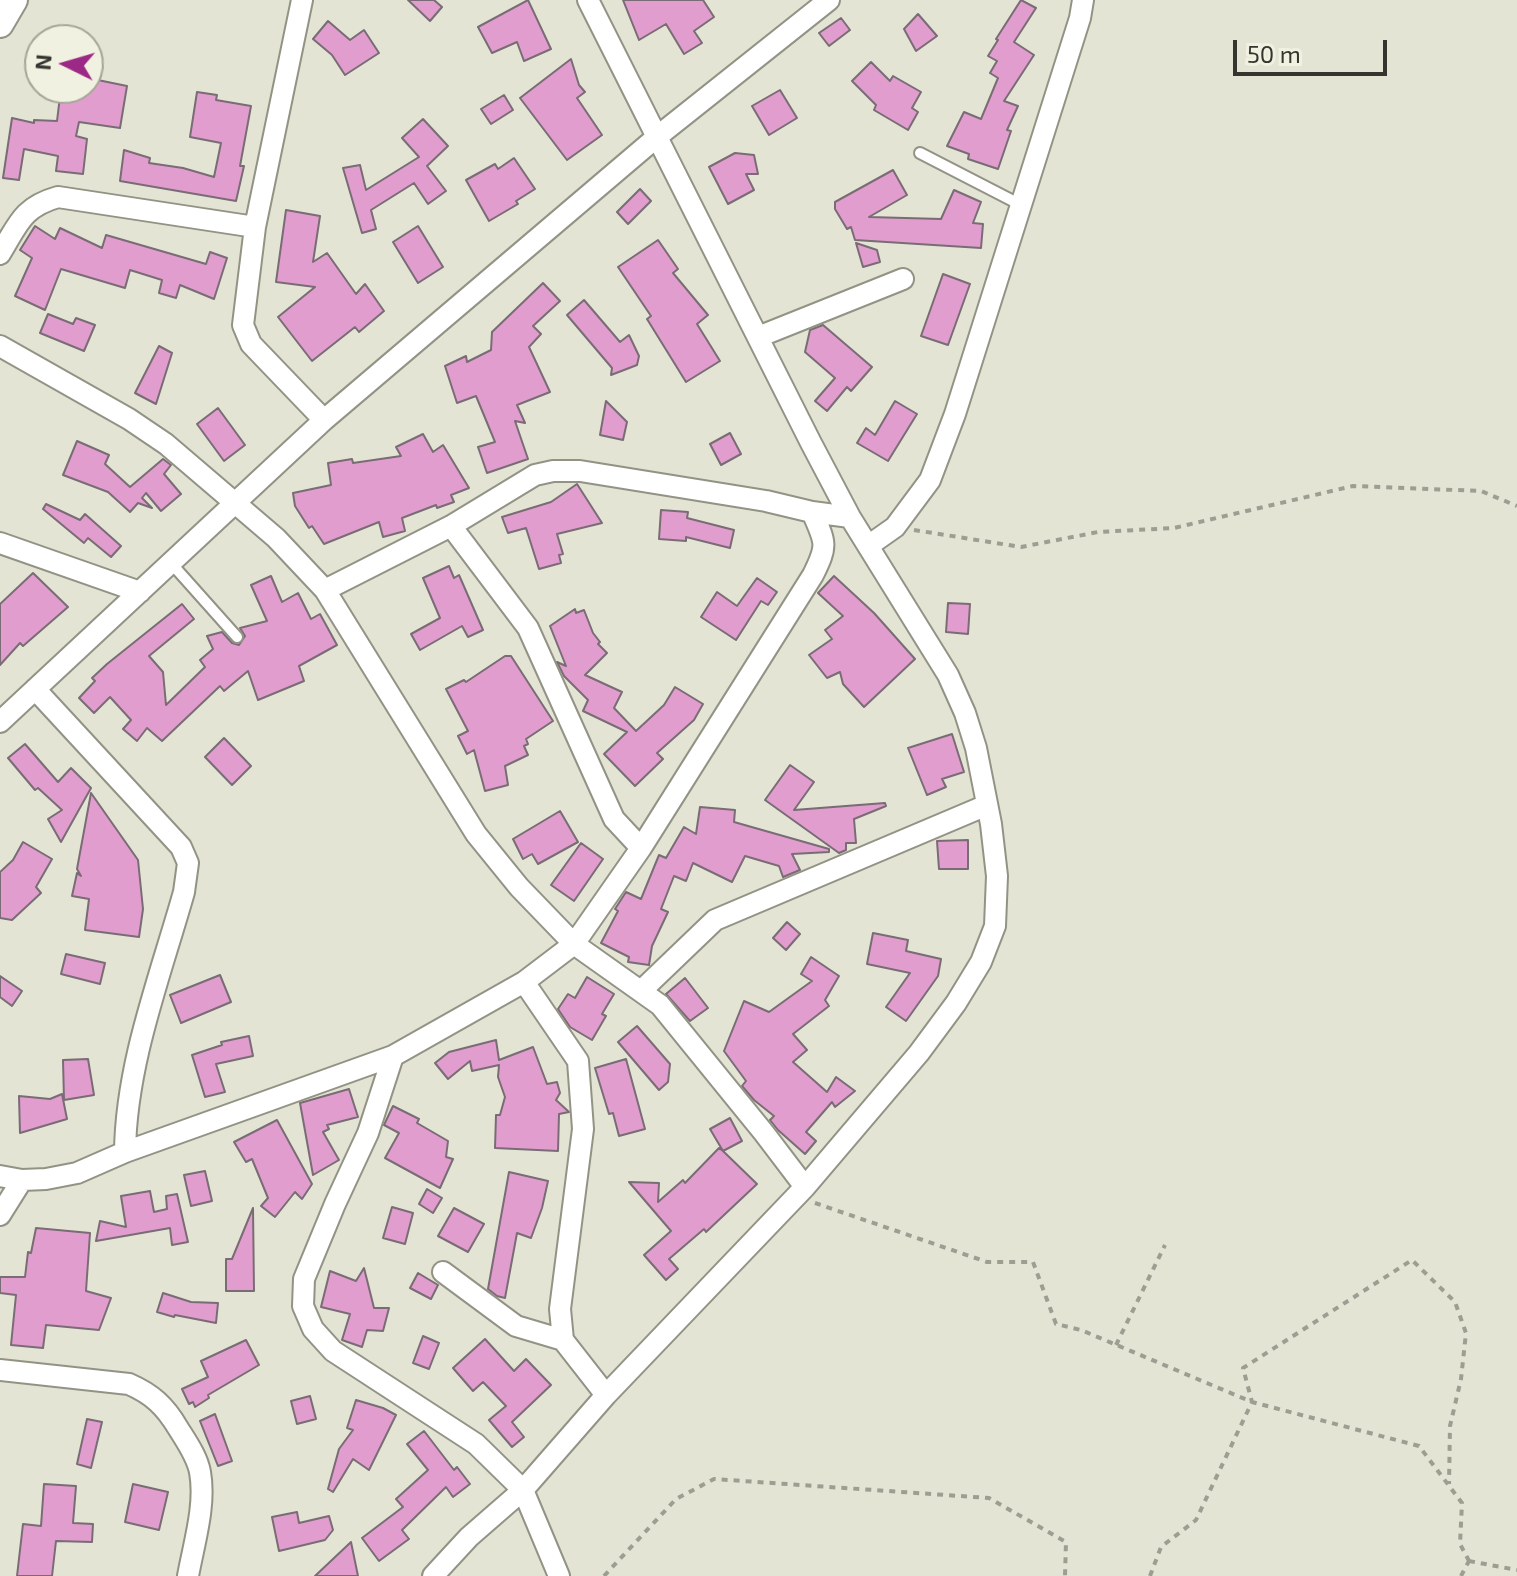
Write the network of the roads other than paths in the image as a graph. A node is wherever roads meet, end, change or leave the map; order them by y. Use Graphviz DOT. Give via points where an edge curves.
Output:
graph roads {
  1 [pos="14,0"];
  2 [pos="302,0"];
  3 [pos="588,0"];
  4 [pos="829,0"];
  5 [pos="1083,0"];
  6 [pos="0,24"];
  7 [pos="658,136"];
  8 [pos="920,153"];
  9 [pos="1021,205"];
  10 [pos="255,227"];
  11 [pos="0,254"];
  12 [pos="903,279"];
  13 [pos="758,337"];
  14 [pos="0,346"];
  15 [pos="324,420"];
  16 [pos="236,504"];
  17 [pos="812,512"];
  18 [pos="850,517"];
  19 [pos="451,526"];
  20 [pos="0,543"];
  21 [pos="868,546"];
  22 [pos="171,563"];
  23 [pos="325,590"];
  24 [pos="140,592"];
  25 [pos="237,637"];
  26 [pos="35,689"];
  27 [pos="0,722"];
  28 [pos="987,805"];
  29 [pos="641,848"];
  30 [pos="574,944"];
  31 [pos="524,982"];
  32 [pos="641,991"];
  33 [pos="393,1056"];
  34 [pos="125,1152"];
  35 [pos="0,1176"];
  36 [pos="22,1180"];
  37 [pos="801,1192"];
  38 [pos="0,1215"];
  39 [pos="443,1272"];
  40 [pos="563,1340"];
  41 [pos="0,1370"];
  42 [pos="606,1395"];
  43 [pos="523,1490"];
  44 [pos="188,1576"];
  45 [pos="433,1576"];
  46 [pos="559,1576"];
  1 -- 6 [label="street"];
  2 -- 10 [label="street"];
  3 -- 7 [label="street"];
  4 -- 7 [label="street"];
  5 -- 9 [label="street"];
  7 -- 13 [label="street"];
  7 -- 15 [label="street"];
  8 -- 9 [label="lane"];
  9 -- 21 [label="street" via="930,480 895,527"];
  10 -- 11 [label="street" via="58,197 39,202 24,215"];
  10 -- 15 [label="street" via="243,325 251,344"];
  12 -- 13 [label="street"];
  13 -- 18 [label="street"];
  14 -- 16 [label="street" via="154,436"];
  15 -- 16 [label="street"];
  16 -- 22 [label="street"];
  16 -- 23 [label="street"];
  17 -- 18 [label="street"];
  17 -- 19 [label="street" via="719,493 553,471 535,475"];
  17 -- 29 [label="street" via="825,551 813,575"];
  18 -- 21 [label="street"];
  19 -- 23 [label="street"];
  19 -- 29 [label="street" via="528,628 604,800"];
  20 -- 24 [label="street"];
  21 -- 28 [label="street" via="948,675 976,748"];
  22 -- 24 [label="street"];
  22 -- 25 [label="lane"];
  23 -- 30 [label="street" via="476,834"];
  24 -- 26 [label="street"];
  26 -- 27 [label="street"];
  26 -- 34 [label="street" via="181,847 188,863 132,1078"];
  28 -- 32 [label="street" via="715,920"];
  28 -- 37 [label="street" via="997,876 995,926 981,962 919,1053"];
  29 -- 30 [label="street"];
  30 -- 31 [label="street"];
  30 -- 32 [label="street"];
  31 -- 33 [label="street"];
  31 -- 40 [label="street" via="578,1061 582,1092 583,1129 560,1309"];
  32 -- 37 [label="street" via="660,1005 764,1133"];
  33 -- 34 [label="street"];
  33 -- 43 [label="street" via="368,1133 304,1279 303,1306 313,1329 333,1351 476,1444"];
  34 -- 36 [label="street" via="77,1173"];
  35 -- 36 [label="street"];
  36 -- 38 [label="street"];
  37 -- 42 [label="street"];
  39 -- 40 [label="street" via="516,1326"];
  40 -- 42 [label="street"];
  41 -- 44 [label="street" via="129,1384 149,1392 167,1409 200,1472"];
  42 -- 43 [label="street"];
  43 -- 45 [label="street"];
  43 -- 46 [label="street"];
}
